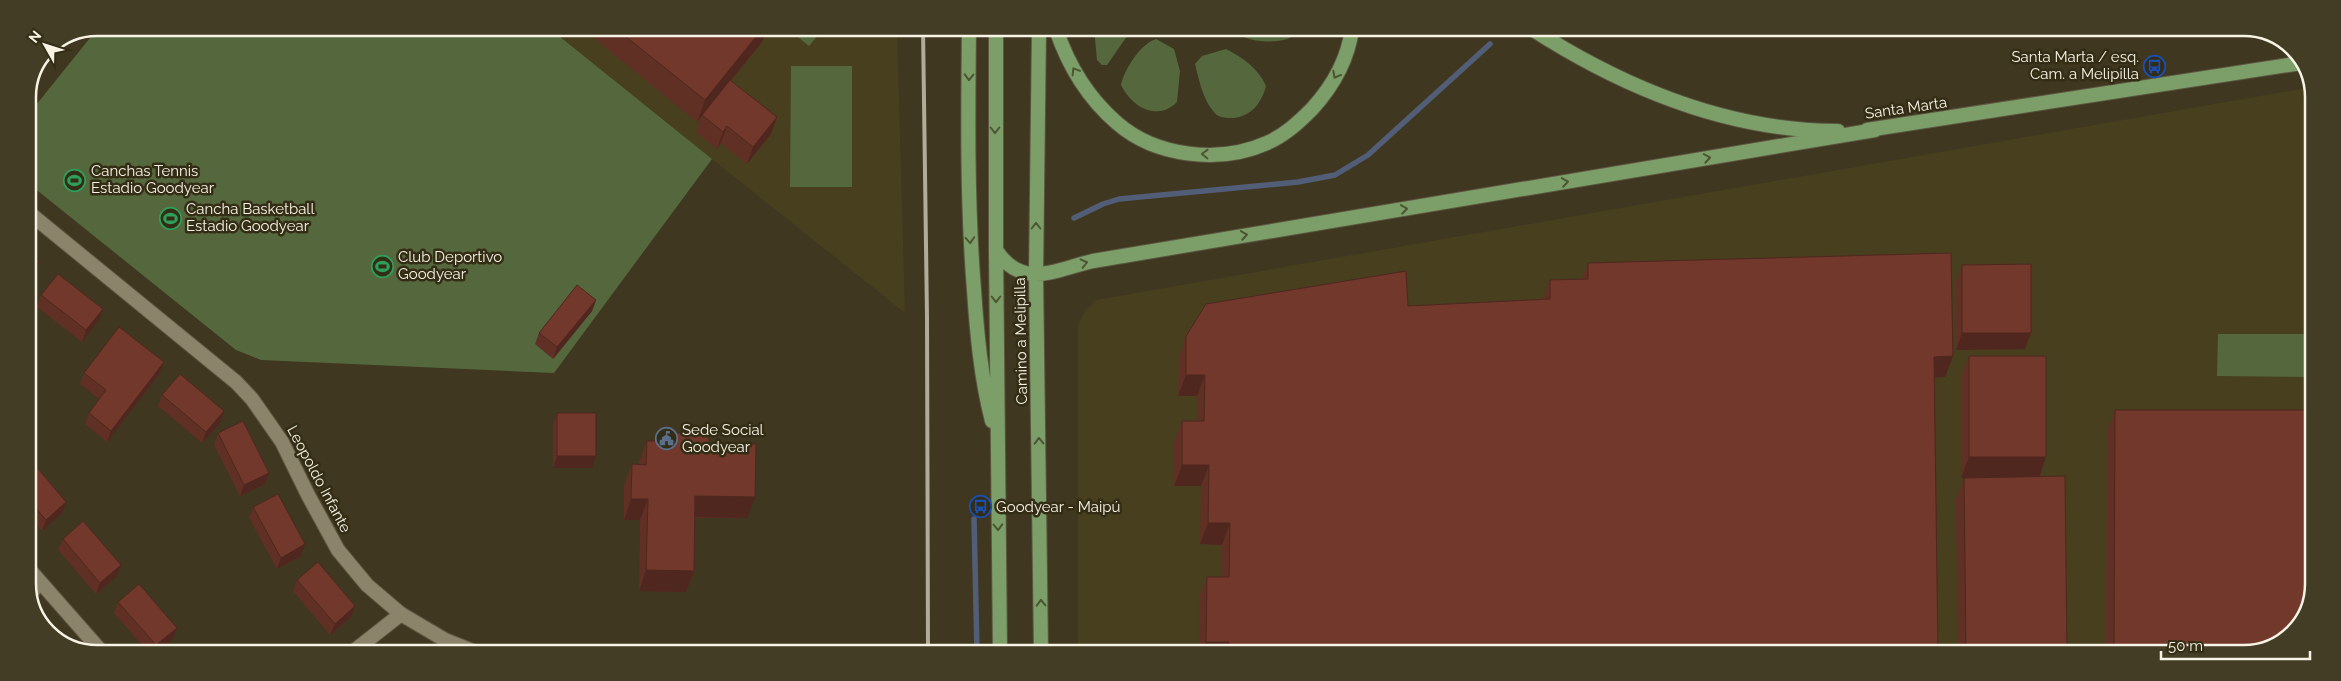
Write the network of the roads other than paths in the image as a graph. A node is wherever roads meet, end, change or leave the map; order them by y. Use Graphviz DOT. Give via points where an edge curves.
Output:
graph roads {
  1 [pos="969,36"];
  2 [pos="996,36"];
  3 [pos="1039,36"];
  4 [pos="1059,36"];
  5 [pos="1350,36"];
  6 [pos="1544,36"];
  7 [pos="1556,36"];
  8 [pos="1585,60"];
  9 [pos="2295,64"];
  10 [pos="1875,130"];
  11 [pos="36,219"];
  12 [pos="996,250"];
  13 [pos="1036,274"];
  14 [pos="997,443"];
  15 [pos="36,577"];
  16 [pos="40,582"];
  17 [pos="36,587"];
  18 [pos="402,614"];
  19 [pos="96,645"];
  20 [pos="363,645"];
  21 [pos="458,645"];
  22 [pos="1000,645"];
  23 [pos="1042,645"];
  1 -- 14 [label="main road, one-way" via="970,234 984,388"];
  2 -- 12 [label="main road, Camino a Melipilla, one-way"];
  13 -- 3 [label="main road, Camino a Melipilla, one-way"];
  5 -- 4 [label="main road, one-way" via="1332,83 1291,129 1266,143 1229,154 1166,149 1118,124 1082,82"];
  6 -- 8 [label="main road, Santa Marta"];
  7 -- 8 [label="main road"];
  8 -- 10 [label="main road, Santa Marta" via="1660,96 1720,116 1798,128"];
  9 -- 10 [label="main road, Santa Marta"];
  13 -- 10 [label="main road, one-way" via="1093,260"];
  11 -- 18 [label="street, Leopoldo Infante" via="236,382 252,399 282,442 338,550 367,585"];
  12 -- 13 [label="main road" via="1012,269"];
  12 -- 14 [label="main road, Camino a Melipilla, one-way"];
  23 -- 13 [label="main road, Camino a Melipilla, one-way"];
  14 -- 22 [label="main road, Camino a Melipilla, one-way"];
  15 -- 16 [label="street"];
  16 -- 17 [label="street"];
  16 -- 19 [label="street"];
  18 -- 20 [label="street"];
  18 -- 21 [label="street, Leopoldo Infante"];
}
